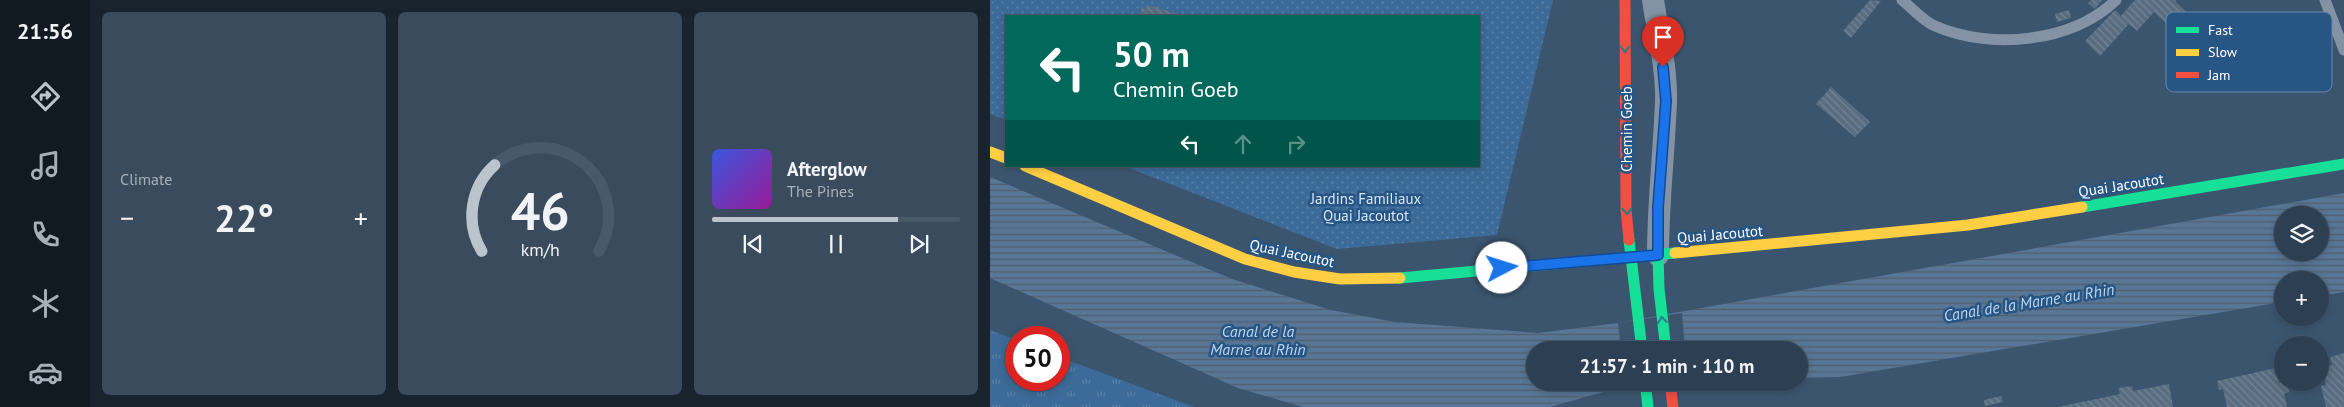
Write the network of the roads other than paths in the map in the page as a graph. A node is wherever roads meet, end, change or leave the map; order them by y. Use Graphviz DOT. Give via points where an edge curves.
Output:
graph roads {
  1 [pos="1625,0"];
  2 [pos="1653,0"];
  3 [pos="1902,0"];
  4 [pos="2116,0"];
  5 [pos="2325,0"];
  6 [pos="2330,12"];
  7 [pos="2332,18"];
  8 [pos="2344,50"];
  9 [pos="990,152"];
  10 [pos="1005,158"];
  11 [pos="2344,164"];
  12 [pos="1027,167"];
  13 [pos="1658,255"];
  14 [pos="1631,257"];
  15 [pos="1641,341"];
  16 [pos="1665,341"];
  17 [pos="1646,391"];
  18 [pos="1671,391"];
  19 [pos="1672,404"];
  20 [pos="1648,405"];
  1 -- 14 [label="street, Chemin Goeb, one-way" via="1626,210"];
  2 -- 13 [label="street" via="1666,83"];
  3 -- 4 [label="lane" via="1933,26 1968,37 2020,40 2066,32 2105,11"];
  5 -- 6 [label="lane"];
  7 -- 8 [label="lane"];
  9 -- 10 [label="street"];
  11 -- 13 [label="street, Quai Jacoutot" via="1968,225"];
  12 -- 14 [label="street, Quai Jacoutot" via="1245,259 1331,278 1388,279"];
  13 -- 14 [label="street, Quai Jacoutot"];
  16 -- 13 [label="street, one-way" via="1658,289"];
  14 -- 15 [label="street, Chemin Goeb"];
  17 -- 20 [label="street"];
  18 -- 19 [label="street"];
}
